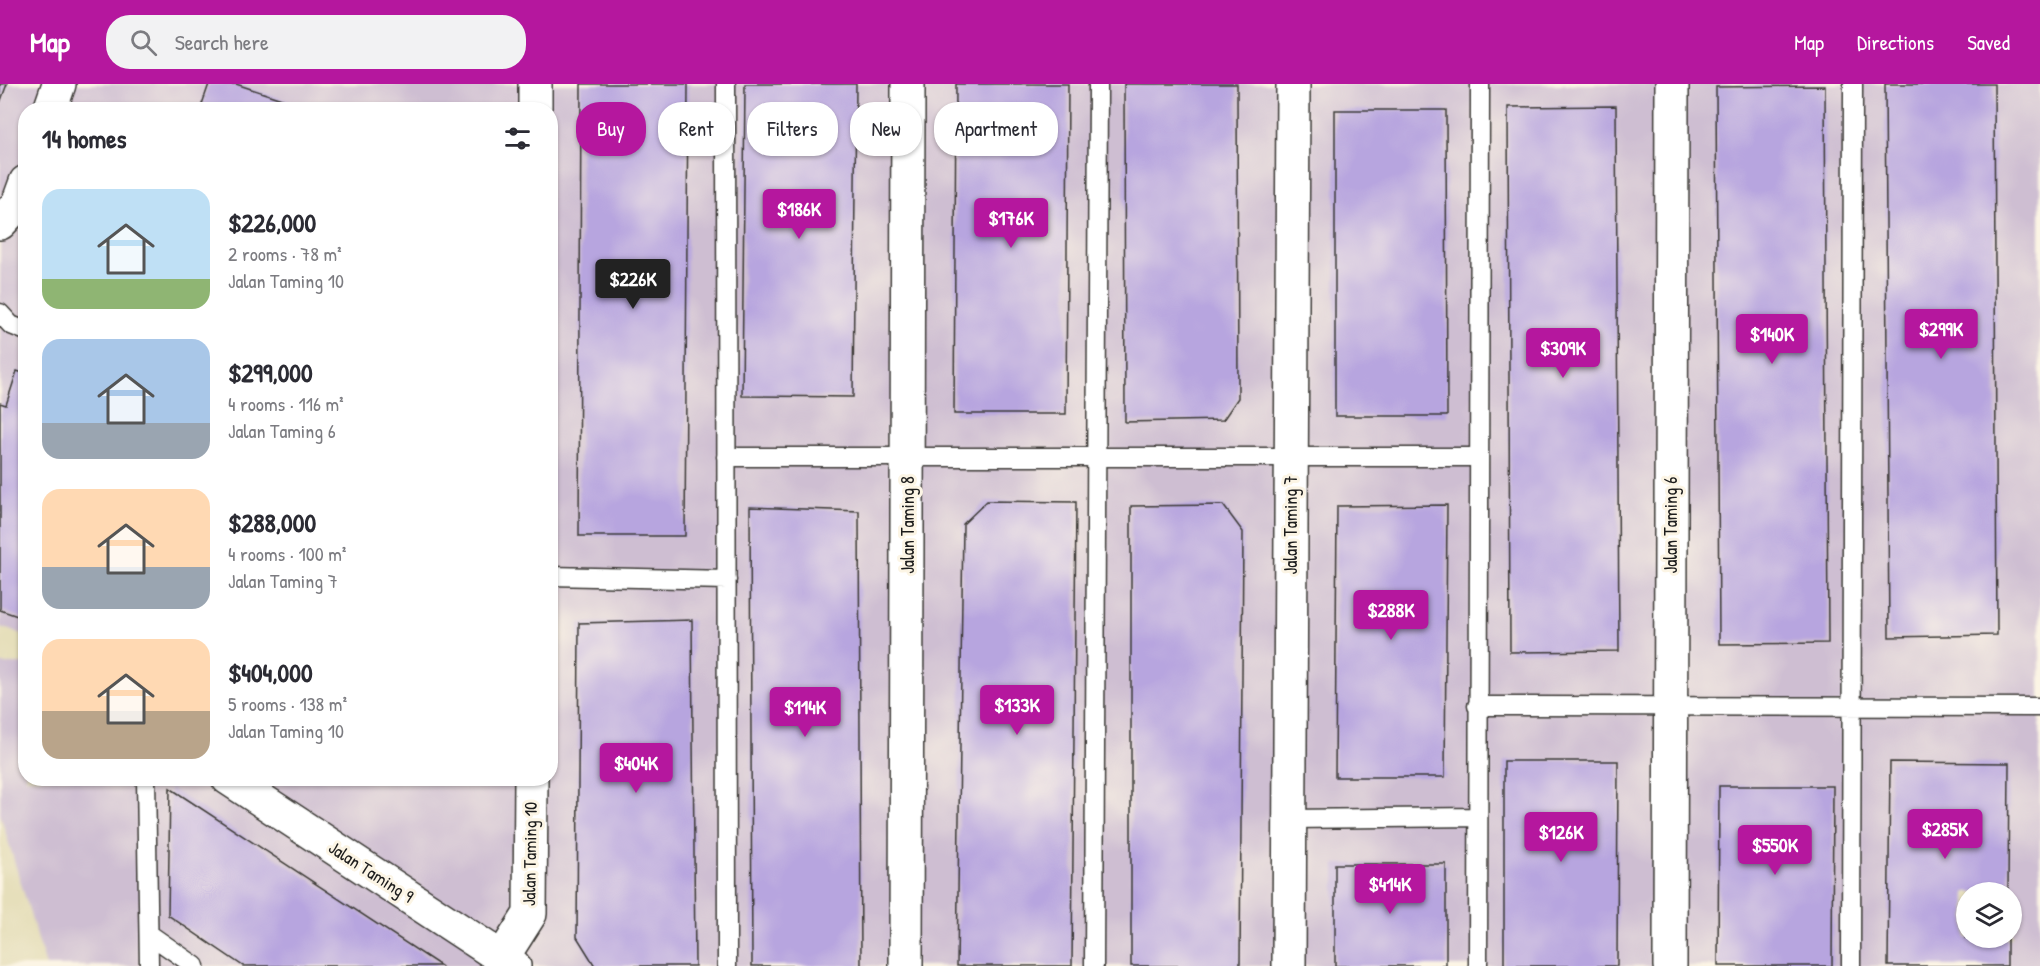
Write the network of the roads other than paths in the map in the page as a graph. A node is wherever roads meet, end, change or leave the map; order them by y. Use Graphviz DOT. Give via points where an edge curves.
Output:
graph roads {
  1 [pos="59,84"];
  2 [pos="535,84"];
  3 [pos="726,84"];
  4 [pos="908,84"];
  5 [pos="1098,84"];
  6 [pos="1293,84"];
  7 [pos="1480,84"];
  8 [pos="1672,84"];
  9 [pos="1853,84"];
  10 [pos="53,102"];
  11 [pos="535,102"];
  12 [pos="18,204"];
  13 [pos="0,223"];
  14 [pos="0,313"];
  15 [pos="18,328"];
  16 [pos="1292,456"];
  17 [pos="726,457"];
  18 [pos="908,457"];
  19 [pos="1096,457"];
  20 [pos="1478,457"];
  21 [pos="558,576"];
  22 [pos="727,580"];
  23 [pos="1477,706"];
  24 [pos="1671,707"];
  25 [pos="1852,707"];
  26 [pos="2040,707"];
  27 [pos="146,786"];
  28 [pos="247,786"];
  29 [pos="531,786"];
  30 [pos="1477,817"];
  31 [pos="1290,819"];
  32 [pos="149,934"];
  33 [pos="508,962"];
  34 [pos="148,966"];
  35 [pos="195,966"];
  36 [pos="727,966"];
  37 [pos="906,966"];
  38 [pos="1094,966"];
  39 [pos="1289,966"];
  40 [pos="1478,966"];
  41 [pos="1670,966"];
  42 [pos="1851,966"];
  1 -- 10 [label="street"];
  2 -- 11 [label="street"];
  3 -- 17 [label="lane"];
  4 -- 18 [label="street, Jalan Taming 8"];
  5 -- 19 [label="lane"];
  6 -- 16 [label="street, Jalan Taming 7"];
  7 -- 20 [label="lane"];
  8 -- 24 [label="street, Jalan Taming 6"];
  9 -- 25 [label="lane"];
  12 -- 13 [label="street"];
  14 -- 15 [label="lane"];
  16 -- 19 [label="lane"];
  16 -- 20 [label="lane"];
  16 -- 31 [label="street, Jalan Taming 7"];
  17 -- 18 [label="lane"];
  17 -- 22 [label="lane"];
  18 -- 19 [label="lane"];
  18 -- 37 [label="street, Jalan Taming 8"];
  19 -- 38 [label="lane"];
  20 -- 23 [label="lane"];
  21 -- 22 [label="lane"];
  22 -- 36 [label="lane"];
  23 -- 24 [label="lane"];
  23 -- 30 [label="lane"];
  24 -- 25 [label="lane"];
  24 -- 41 [label="street, Jalan Taming 6"];
  25 -- 26 [label="lane"];
  25 -- 42 [label="lane"];
  27 -- 32 [label="lane"];
  28 -- 33 [label="street, Jalan Taming 9"];
  29 -- 33 [label="street, Jalan Taming 10" via="530,914"];
  30 -- 31 [label="lane"];
  30 -- 40 [label="lane"];
  31 -- 39 [label="street, Jalan Taming 7"];
  32 -- 34 [label="lane"];
  32 -- 35 [label="lane"];
}
